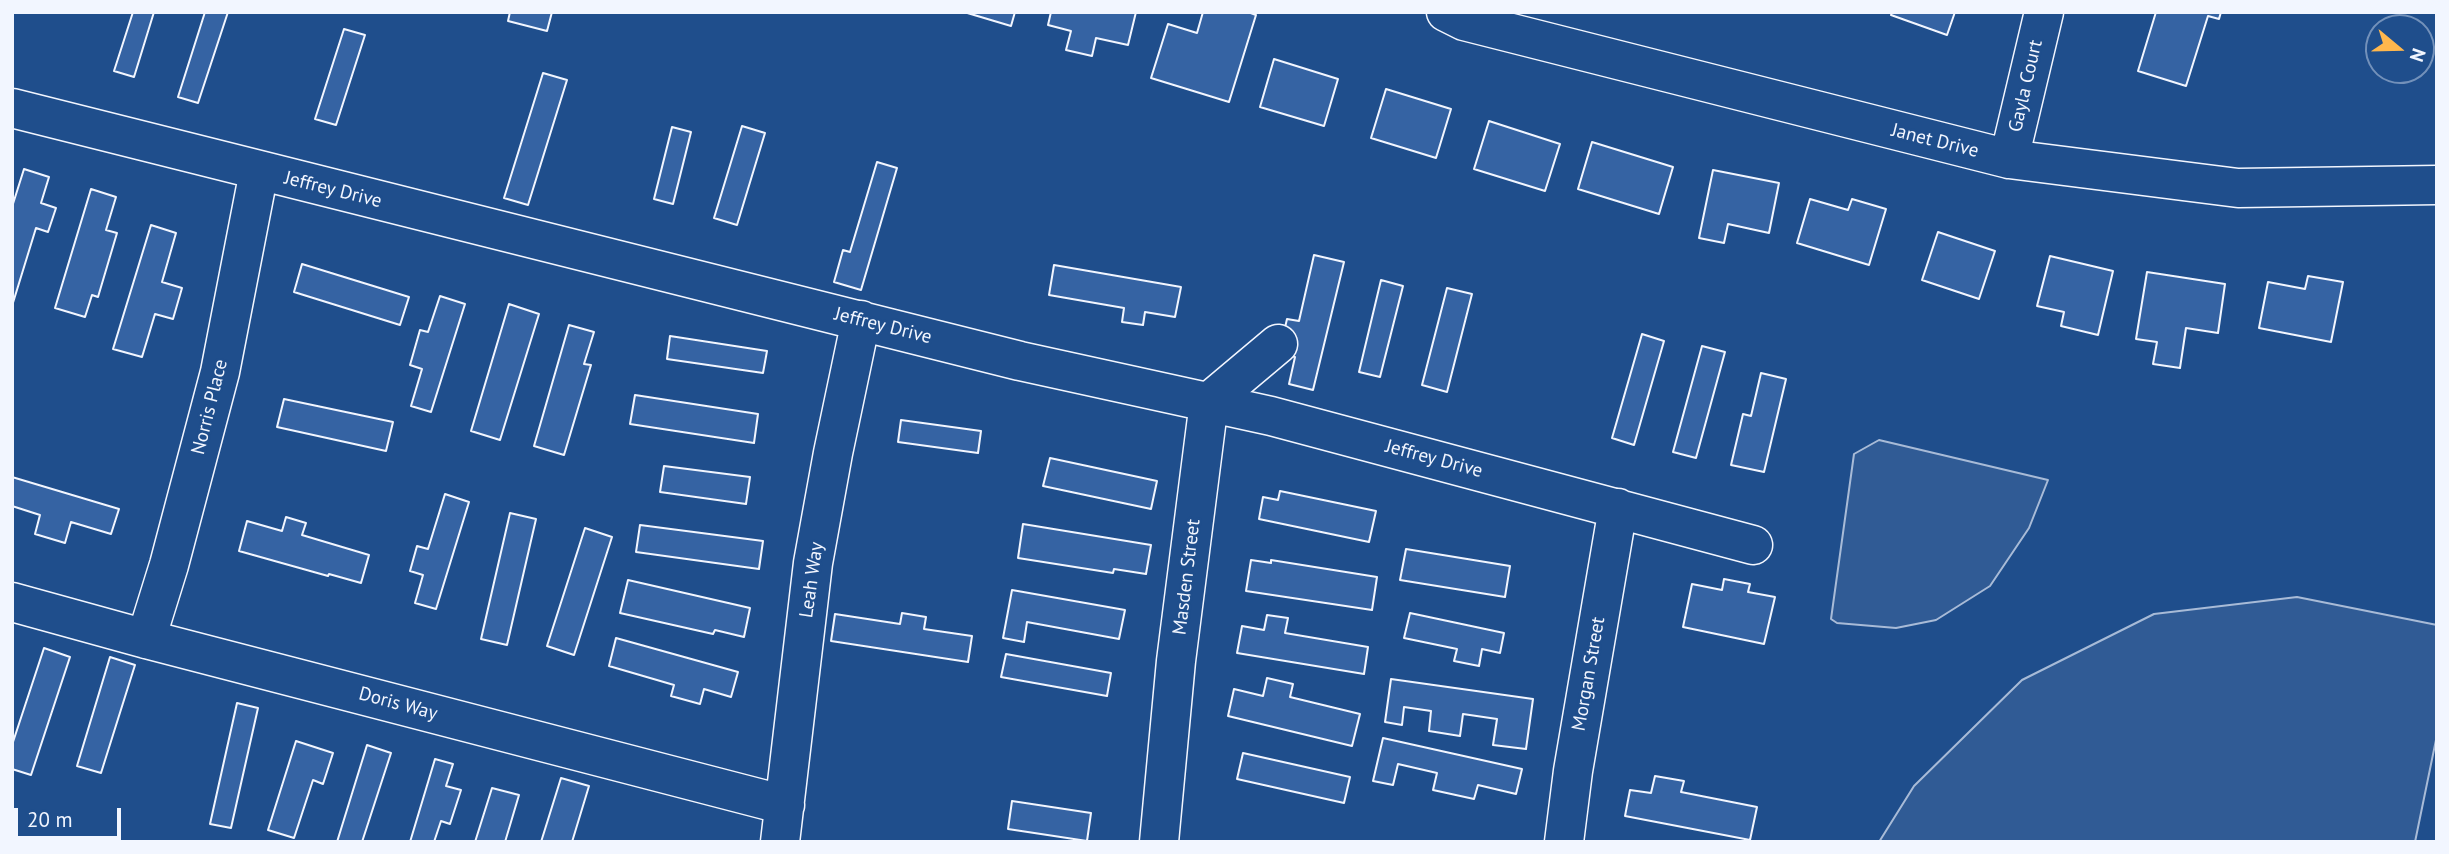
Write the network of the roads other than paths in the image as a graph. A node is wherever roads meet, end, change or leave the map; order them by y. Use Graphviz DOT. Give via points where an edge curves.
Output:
graph roads {
  1 [pos="1446,12"];
  2 [pos="2044,12"];
  3 [pos="12,108"];
  4 [pos="2009,159"];
  5 [pos="259,171"];
  6 [pos="2437,185"];
  7 [pos="861,320"];
  8 [pos="1278,344"];
  9 [pos="1209,402"];
  10 [pos="1618,508"];
  11 [pos="1753,545"];
  12 [pos="12,602"];
  13 [pos="146,639"];
  14 [pos="783,823"];
  15 [pos="1159,842"];
  16 [pos="1564,842"];
  1 -- 4 [label="street, Janet Drive" via="1464,22"];
  2 -- 4 [label="street, Gayla Court"];
  3 -- 5 [label="street, Jeffrey Drive"];
  4 -- 6 [label="street, Janet Drive" via="2238,187"];
  5 -- 7 [label="street, Jeffrey Drive"];
  5 -- 13 [label="street, Norris Place" via="220,372"];
  7 -- 9 [label="street, Jeffrey Drive"];
  7 -- 14 [label="street, Leah Way" via="813,563"];
  8 -- 9 [label="street"];
  9 -- 10 [label="street, Jeffrey Drive"];
  9 -- 15 [label="street, Masden Street" via="1176,661"];
  10 -- 11 [label="street, Jeffrey Drive"];
  10 -- 16 [label="street, Morgan Street"];
  12 -- 13 [label="street, Doris Way"];
  13 -- 14 [label="street, Doris Way"];
}
